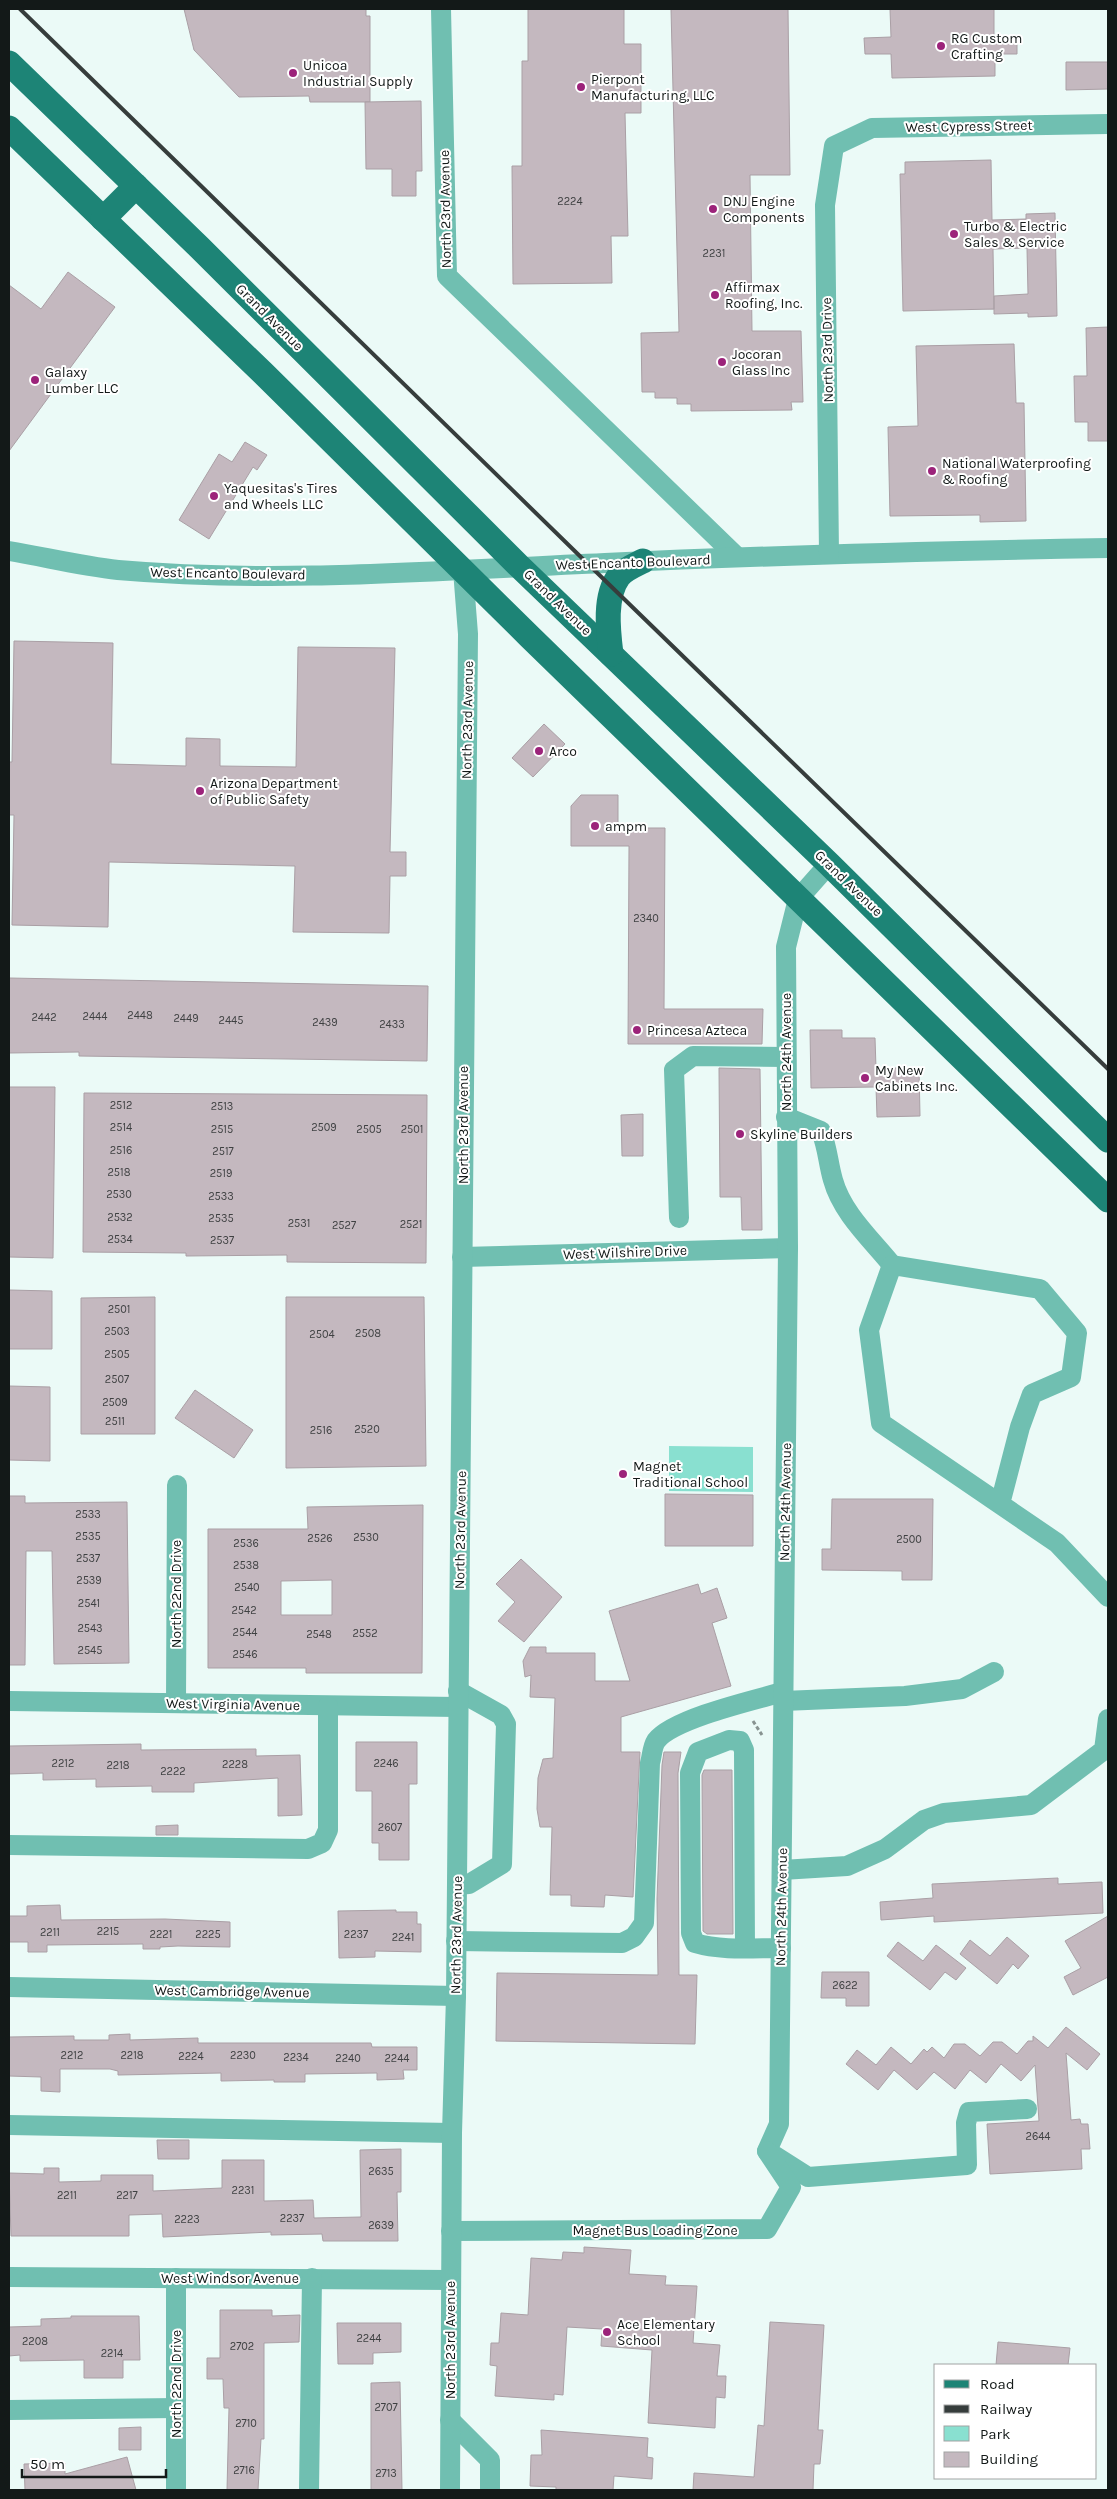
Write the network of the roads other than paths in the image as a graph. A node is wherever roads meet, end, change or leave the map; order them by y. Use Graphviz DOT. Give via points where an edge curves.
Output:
graph roads {
  1 [pos="441,9"];
  2 [pos="9,63"];
  3 [pos="1108,124"];
  4 [pos="9,128"];
  5 [pos="834,146"];
  6 [pos="136,186"];
  7 [pos="103,218"];
  8 [pos="1108,548"];
  9 [pos="9,551"];
  10 [pos="829,554"];
  11 [pos="737,557"];
  12 [pos="643,561"];
  13 [pos="520,566"];
  14 [pos="463,570"];
  15 [pos="611,654"];
  16 [pos="829,864"];
  17 [pos="798,899"];
  18 [pos="786,1057"];
  19 [pos="786,1117"];
  20 [pos="1108,1140"];
  21 [pos="1108,1200"];
  22 [pos="678,1218"];
  23 [pos="788,1248"];
  24 [pos="462,1257"];
  25 [pos="892,1265"];
  26 [pos="177,1485"];
  27 [pos="1000,1504"];
  28 [pos="1108,1597"];
  29 [pos="994,1672"];
  30 [pos="783,1697"];
  31 [pos="458,1699"];
  32 [pos="9,1700"];
  33 [pos="176,1703"];
  34 [pos="328,1706"];
  35 [pos="1108,1719"];
  36 [pos="9,1845"];
  37 [pos="782,1870"];
  38 [pos="456,1885"];
  39 [pos="456,1941"];
  40 [pos="745,1948"];
  41 [pos="781,1948"];
  42 [pos="9,1987"];
  43 [pos="456,1996"];
  44 [pos="1027,2109"];
  45 [pos="9,2125"];
  46 [pos="452,2133"];
  47 [pos="767,2151"];
  48 [pos="451,2231"];
  49 [pos="9,2276"];
  50 [pos="176,2278"];
  51 [pos="312,2278"];
  52 [pos="451,2280"];
  53 [pos="176,2408"];
  54 [pos="9,2410"];
  55 [pos="450,2420"];
  56 [pos="176,2490"];
  57 [pos="309,2490"];
  58 [pos="450,2490"];
  59 [pos="490,2490"];
  1 -- 11 [label="street, North 23rd Avenue" via="447,276"];
  2 -- 6 [label="main road, Grand Avenue"];
  3 -- 5 [label="street, West Cypress Street" via="872,128"];
  4 -- 7 [label="main road"];
  5 -- 10 [label="street, North 23rd Drive" via="825,205"];
  6 -- 7 [label="main road"];
  6 -- 13 [label="main road, Grand Avenue"];
  7 -- 14 [label="main road"];
  8 -- 10 [label="street, West Encanto Boulevard"];
  9 -- 14 [label="street, West Encanto Boulevard" via="116,570 159,572 312,574"];
  10 -- 11 [label="street, West Encanto Boulevard"];
  11 -- 12 [label="street, West Encanto Boulevard"];
  12 -- 13 [label="street, West Encanto Boulevard"];
  12 -- 15 [label="main road" via="619,576 614,588 608,626"];
  13 -- 14 [label="street, West Encanto Boulevard"];
  13 -- 15 [label="main road, Grand Avenue"];
  14 -- 17 [label="main road"];
  14 -- 24 [label="street, North 23rd Avenue" via="468,634"];
  15 -- 16 [label="main road, Grand Avenue"];
  16 -- 17 [label="street, North 24th Avenue"];
  16 -- 20 [label="main road, Grand Avenue"];
  17 -- 18 [label="street, North 24th Avenue" via="786,947"];
  17 -- 21 [label="main road"];
  18 -- 19 [label="street, North 24th Avenue"];
  18 -- 22 [label="street" via="693,1056 674,1070"];
  19 -- 23 [label="street, North 24th Avenue"];
  19 -- 25 [label="street" via="821,1131 829,1151 833,1181 849,1214"];
  23 -- 24 [label="street, West Wilshire Drive"];
  23 -- 30 [label="street, North 24th Avenue"];
  24 -- 31 [label="street, North 23rd Avenue"];
  25 -- 27 [label="street" via="869,1330 881,1423"];
  25 -- 27 [label="street" via="1040,1289 1077,1333 1071,1376 1032,1394"];
  26 -- 33 [label="street, North 22nd Drive"];
  27 -- 28 [label="street" via="1057,1543"];
  29 -- 30 [label="street" via="962,1689 905,1696"];
  30 -- 37 [label="street, North 24th Avenue"];
  30 -- 39 [label="street" via="704,1715 668,1729 655,1742 650,1763 644,1923 634,1937 622,1943"];
  31 -- 34 [label="street, West Virginia Avenue"];
  31 -- 38 [label="street, North 23rd Avenue"];
  31 -- 38 [label="street" via="501,1715 506,1724 502,1864 469,1884"];
  32 -- 33 [label="street, West Virginia Avenue"];
  33 -- 34 [label="street, West Virginia Avenue"];
  34 -- 36 [label="street" via="328,1830 322,1843 308,1849"];
  35 -- 37 [label="street" via="1104,1750 1031,1804 944,1813 924,1820 885,1849 847,1866"];
  37 -- 41 [label="street, North 24th Avenue"];
  38 -- 39 [label="street, North 23rd Avenue"];
  39 -- 43 [label="street, North 23rd Avenue"];
  40 -- 40 [label="street" via="744,1750 740,1742 729,1740 698,1752 690,1773 691,1932 695,1943 704,1946"];
  40 -- 41 [label="street"];
  41 -- 47 [label="street, North 24th Avenue" via="779,2124"];
  42 -- 43 [label="street, West Cambridge Avenue"];
  43 -- 46 [label="street, North 23rd Avenue"];
  44 -- 47 [label="street" via="969,2112 966,2123 967,2165 808,2177"];
  45 -- 46 [label="street"];
  46 -- 48 [label="street, North 23rd Avenue"];
  47 -- 48 [label="street, Magnet Bus Loading Zone" via="791,2187 767,2230"];
  48 -- 52 [label="street, North 23rd Avenue"];
  49 -- 50 [label="street, West Windsor Avenue"];
  50 -- 51 [label="street, West Windsor Avenue"];
  50 -- 53 [label="street, North 22nd Drive"];
  51 -- 52 [label="street, West Windsor Avenue"];
  51 -- 57 [label="street"];
  52 -- 55 [label="street, North 23rd Avenue"];
  53 -- 54 [label="street"];
  53 -- 56 [label="street, North 22nd Drive"];
  55 -- 58 [label="street, North 23rd Avenue"];
  55 -- 59 [label="street" via="490,2460"];
}
